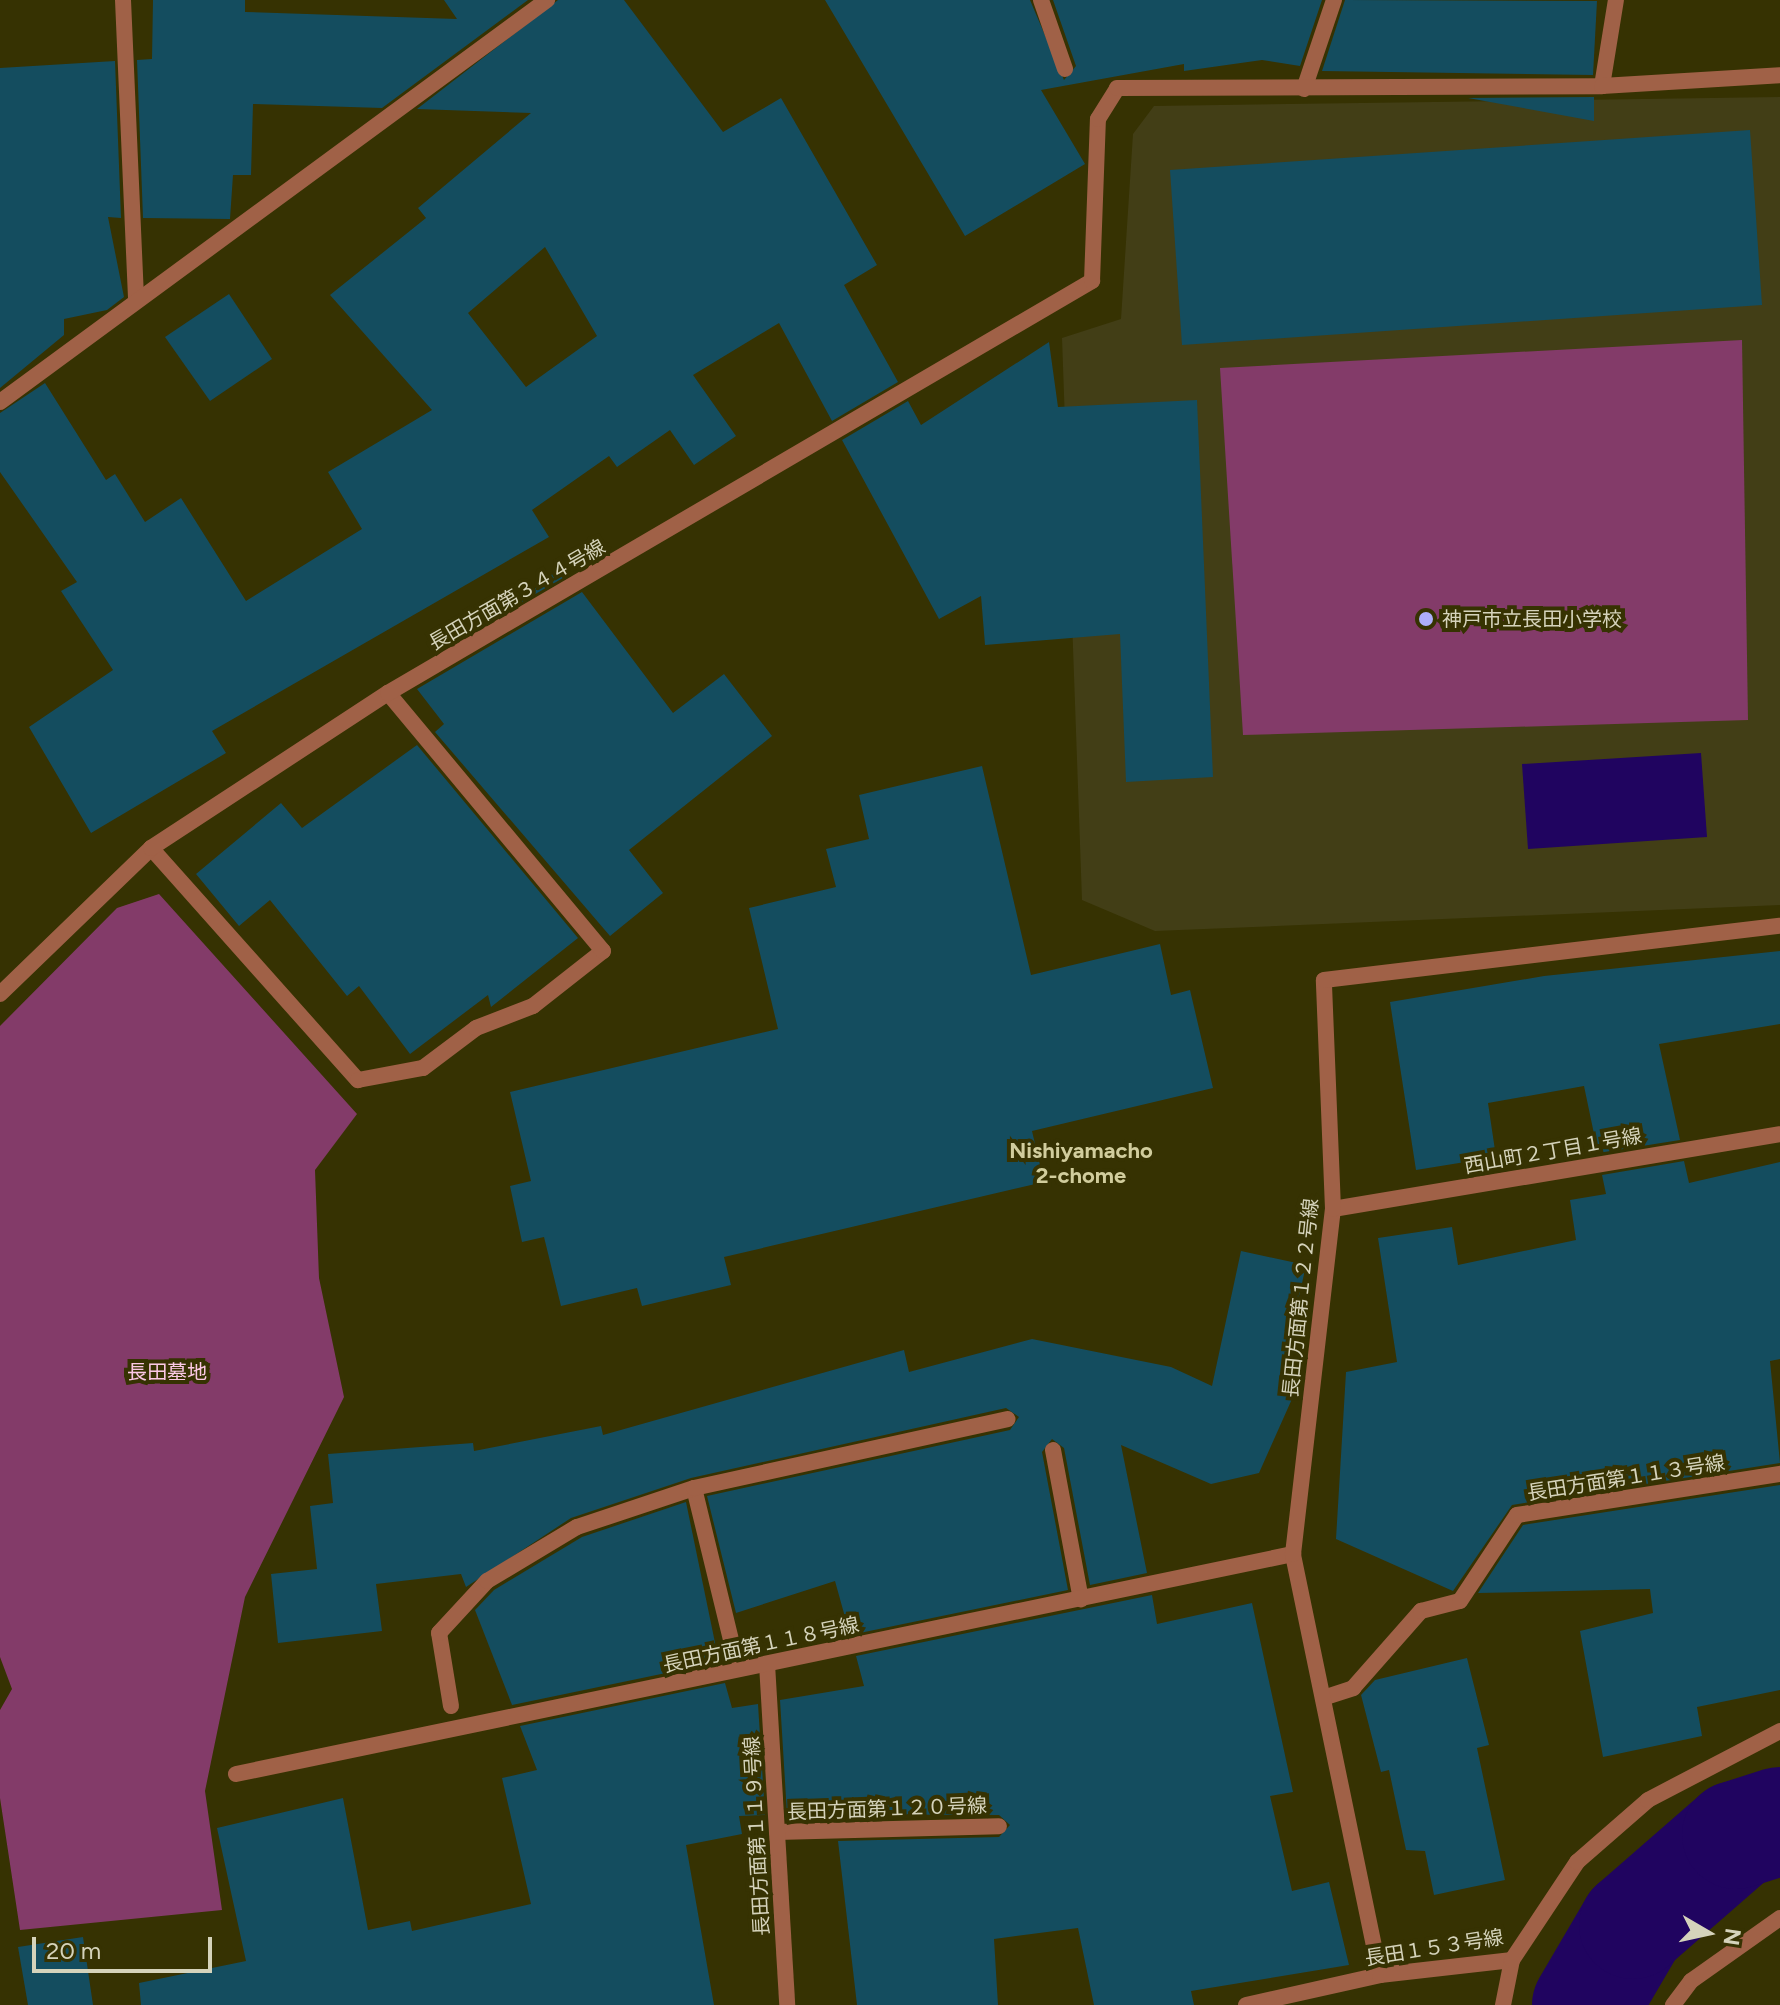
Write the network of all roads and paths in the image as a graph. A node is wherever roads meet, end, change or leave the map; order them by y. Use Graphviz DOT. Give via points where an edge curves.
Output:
graph roads {
  1 [pos="123,0"];
  2 [pos="547,0"];
  3 [pos="1041,0"];
  4 [pos="1334,0"];
  5 [pos="1616,0"];
  6 [pos="1065,69"];
  7 [pos="1780,75"];
  8 [pos="1602,86"];
  9 [pos="1304,89"];
  10 [pos="136,301"];
  11 [pos="0,402"];
  12 [pos="388,693"];
  13 [pos="151,848"];
  14 [pos="1780,926"];
  15 [pos="0,994"];
  16 [pos="1780,1134"];
  17 [pos="1333,1209"];
  18 [pos="1008,1419"];
  19 [pos="1053,1450"];
  20 [pos="1780,1474"];
  21 [pos="694,1488"];
  22 [pos="1293,1554"];
  23 [pos="1081,1599"];
  24 [pos="733,1648"];
  25 [pos="767,1664"];
  26 [pos="1323,1698"];
  27 [pos="451,1706"];
  28 [pos="1780,1731"];
  29 [pos="236,1774"];
  30 [pos="999,1826"];
  31 [pos="777,1832"];
  32 [pos="1780,1918"];
  33 [pos="1512,1960"];
  34 [pos="1380,1975"];
  35 [pos="787,2005"];
  36 [pos="1246,2005"];
  37 [pos="1503,2005"];
  38 [pos="1673,2005"];
  1 -- 10 [label="street"];
  2 -- 10 [label="street"];
  3 -- 6 [label="street"];
  4 -- 9 [label="street"];
  5 -- 8 [label="street"];
  7 -- 8 [label="street"];
  8 -- 9 [label="street"];
  9 -- 12 [label="street, 長田方面第３４４号線" via="1117,88 1098,119 1092,281"];
  10 -- 11 [label="street"];
  12 -- 13 [label="street, 長田方面第３４４号線"];
  12 -- 13 [label="street" via="603,951 533,1006 476,1028 423,1068 358,1080"];
  13 -- 15 [label="street, 長田方面第３４４号線"];
  14 -- 17 [label="street, 長田方面第１２２号線" via="1324,980"];
  16 -- 17 [label="street, 西山町２丁目１号線"];
  17 -- 22 [label="street, 長田方面第１２２号線"];
  18 -- 21 [label="street"];
  19 -- 23 [label="street"];
  20 -- 26 [label="street, 長田方面第１１３号線" via="1517,1515 1460,1601 1421,1611 1353,1688"];
  21 -- 24 [label="street"];
  21 -- 27 [label="street" via="577,1527 487,1581 439,1633"];
  22 -- 23 [label="street, 長田方面第１１８号線"];
  22 -- 26 [label="street, 長田方面第１２２号線"];
  23 -- 25 [label="street, 長田方面第１１８号線"];
  25 -- 29 [label="street, 長田方面第１１８号線"];
  25 -- 31 [label="street, 長田方面第１１９号線"];
  26 -- 34 [label="street, 長田方面第１２２号線"];
  28 -- 33 [label="street, 長田１５３号線" via="1648,1800 1577,1862"];
  30 -- 31 [label="street, 長田方面第１２０号線"];
  31 -- 35 [label="street, 長田方面第１１９号線"];
  32 -- 38 [label="street" via="1691,1981"];
  33 -- 34 [label="street, 長田１５３号線"];
  33 -- 37 [label="street"];
  34 -- 36 [label="street, 長田１５３号線"];
}
